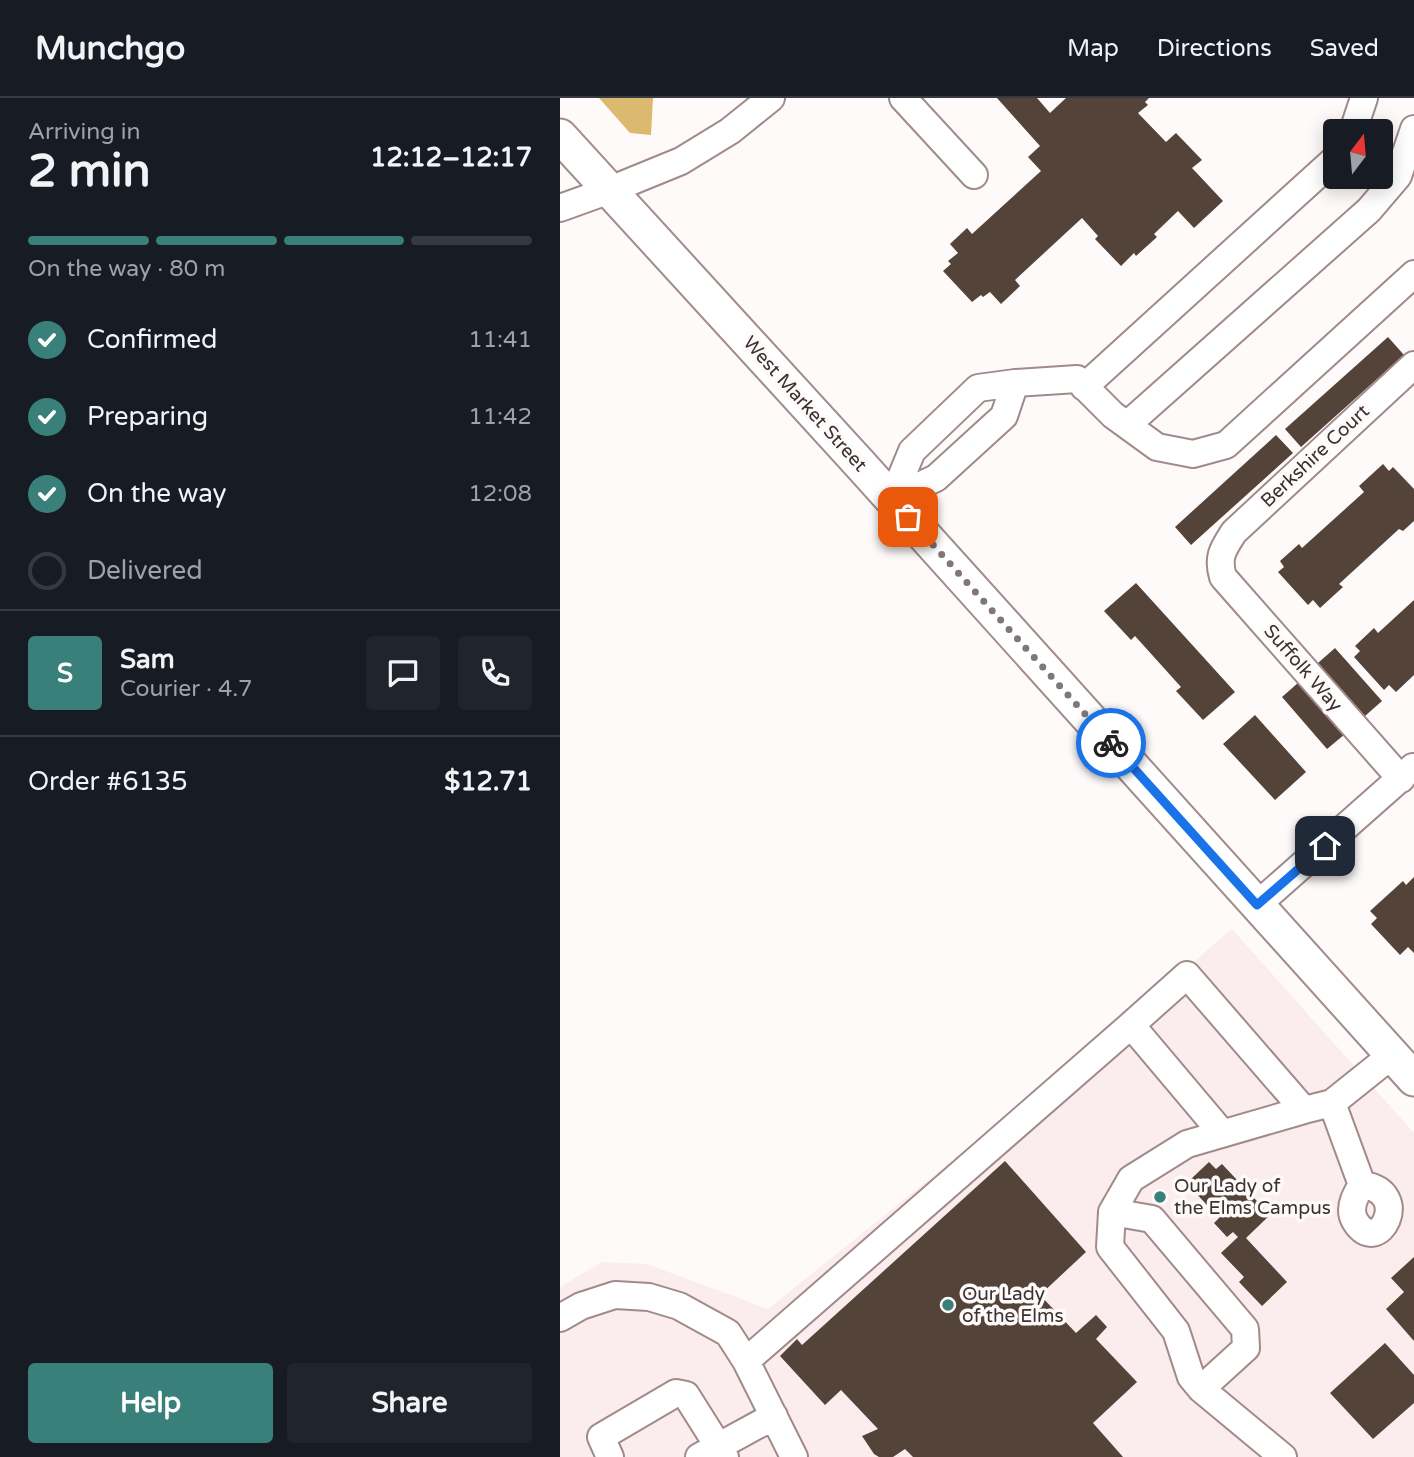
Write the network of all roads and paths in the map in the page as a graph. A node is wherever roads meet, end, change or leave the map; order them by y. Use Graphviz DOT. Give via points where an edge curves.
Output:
graph roads {
  1 [pos="771,98"];
  2 [pos="903,98"];
  3 [pos="1364,98"];
  4 [pos="1357,119"];
  5 [pos="1414,129"];
  6 [pos="560,136"];
  7 [pos="1323,170"];
  8 [pos="974,175"];
  9 [pos="610,190"];
  10 [pos="560,208"];
  11 [pos="1414,274"];
  12 [pos="1414,365"];
  13 [pos="1015,383"];
  14 [pos="1084,387"];
  15 [pos="1127,425"];
  16 [pos="891,499"];
  17 [pos="1222,552"];
  18 [pos="1407,773"];
  19 [pos="1257,905"];
  20 [pos="1131,1025"];
  21 [pos="1403,1067"];
  22 [pos="1332,1103"];
  23 [pos="1304,1110"];
  24 [pos="1222,1133"];
  25 [pos="1362,1185"];
  26 [pos="1111,1212"];
  27 [pos="560,1318"];
  28 [pos="746,1361"];
  29 [pos="1201,1389"];
  30 [pos="774,1416"];
  31 [pos="715,1453"];
  32 [pos="610,1457"];
  33 [pos="794,1457"];
  34 [pos="1283,1457"];
  1 -- 9 [label="street" via="730,131 681,161"];
  2 -- 8 [label="street"];
  3 -- 4 [label="street"];
  5 -- 15 [label="street" via="1398,176 1369,210"];
  6 -- 9 [label="main road, West Market Street"];
  7 -- 14 [label="street"];
  9 -- 10 [label="street"];
  9 -- 16 [label="main road, West Market Street"];
  11 -- 15 [label="street" via="1226,445 1193,454 1157,447"];
  12 -- 17 [label="street, Berkshire Court" via="1234,533"];
  13 -- 14 [label="street" via="1077,379"];
  13 -- 16 [label="street" via="1004,416 936,478"];
  13 -- 16 [label="street" via="978,388 912,451"];
  14 -- 15 [label="street"];
  16 -- 19 [label="main road, West Market Street"];
  17 -- 18 [label="street, Suffolk Way" via="1223,577"];
  18 -- 19 [label="street"];
  19 -- 21 [label="main road, West Market Street"];
  20 -- 23 [label="street" via="1187,975"];
  20 -- 24 [label="street"];
  20 -- 28 [label="street"];
  21 -- 22 [label="street"];
  22 -- 23 [label="street"];
  22 -- 25 [label="street"];
  23 -- 24 [label="street"];
  24 -- 26 [label="street" via="1187,1144 1131,1179"];
  26 -- 29 [label="street" via="1111,1247 1176,1331 1191,1377"];
  26 -- 29 [label="street" via="1152,1219 1245,1329 1246,1348"];
  27 -- 28 [label="street" via="615,1295 649,1297 679,1306 727,1333"];
  28 -- 30 [label="street"];
  29 -- 34 [label="street"];
  30 -- 31 [label="street"];
  30 -- 33 [label="street"];
  31 -- 32 [label="street" via="686,1395 676,1393 601,1437"];
}
